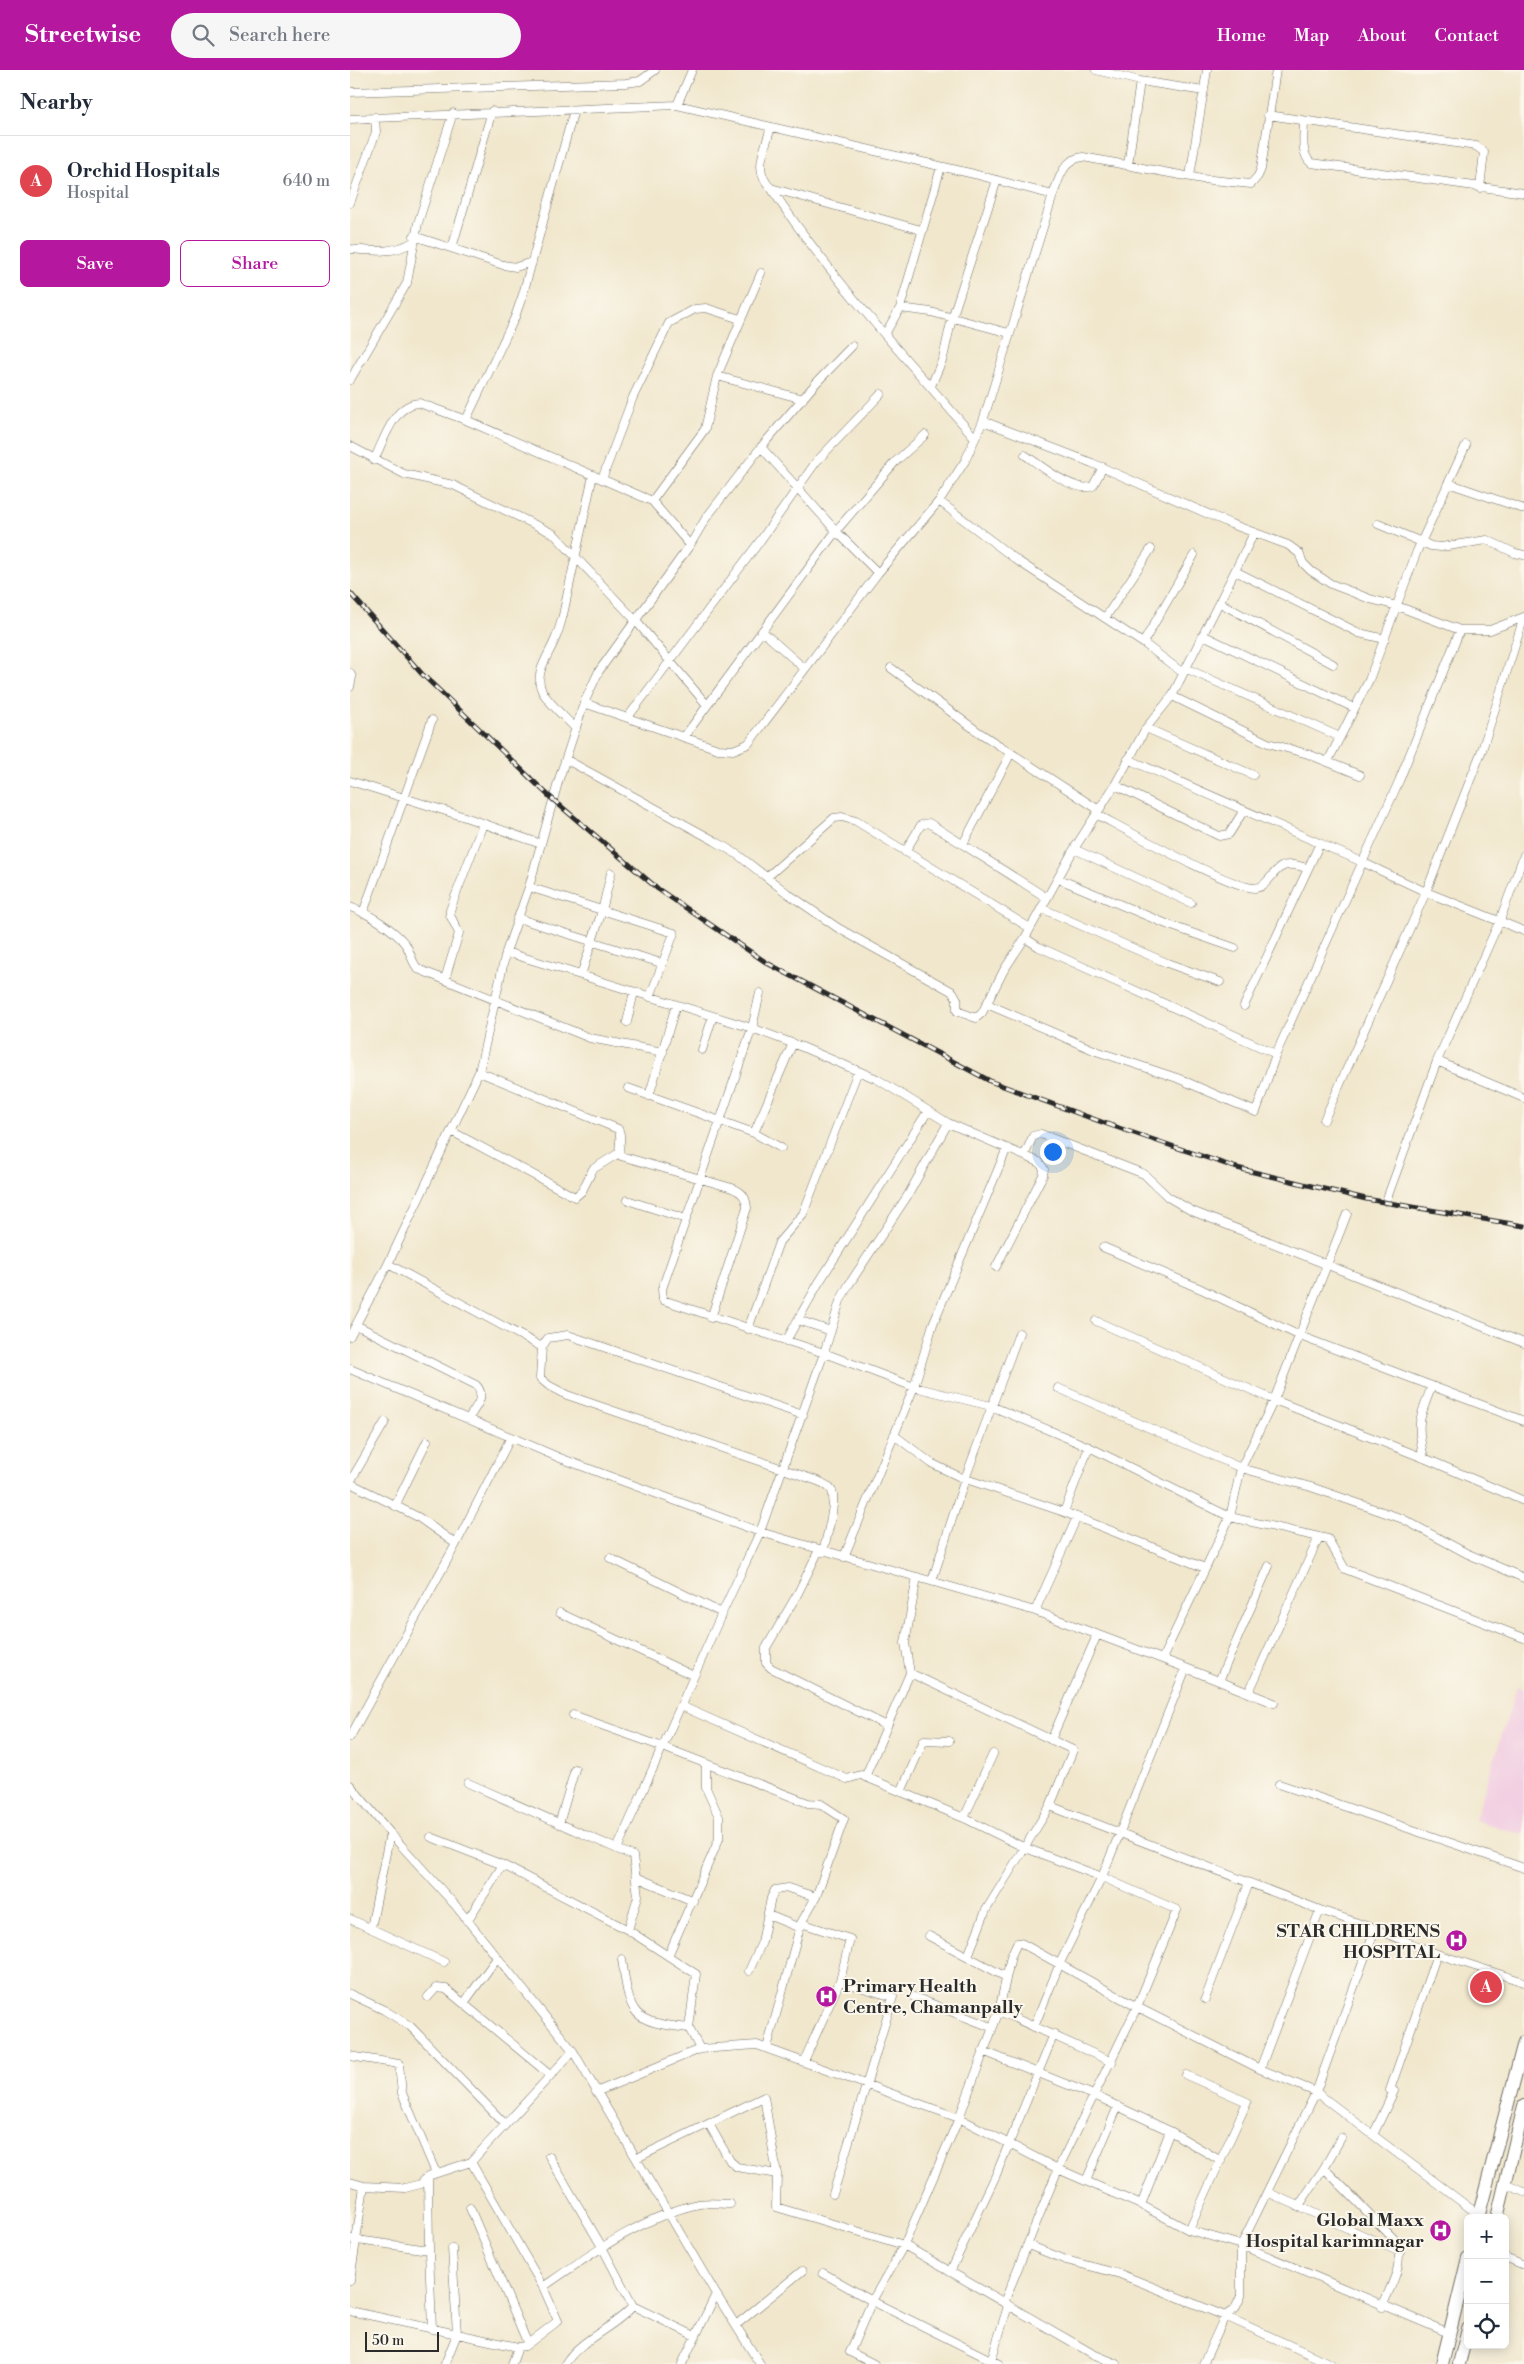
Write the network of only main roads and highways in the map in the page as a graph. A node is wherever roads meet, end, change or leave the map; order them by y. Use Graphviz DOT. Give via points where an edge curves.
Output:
graph roads {
  1 [pos="1524,2042"];
  2 [pos="1524,2106"];
  3 [pos="1480,2214"];
  4 [pos="1498,2214"];
  5 [pos="1468,2259"];
  6 [pos="1464,2345"];
  7 [pos="1442,2364"];
  8 [pos="1459,2364"];
  1 -- 3 [label="main road"];
  2 -- 4 [label="main road"];
  5 -- 7 [label="main road"];
  6 -- 8 [label="main road"];
}
